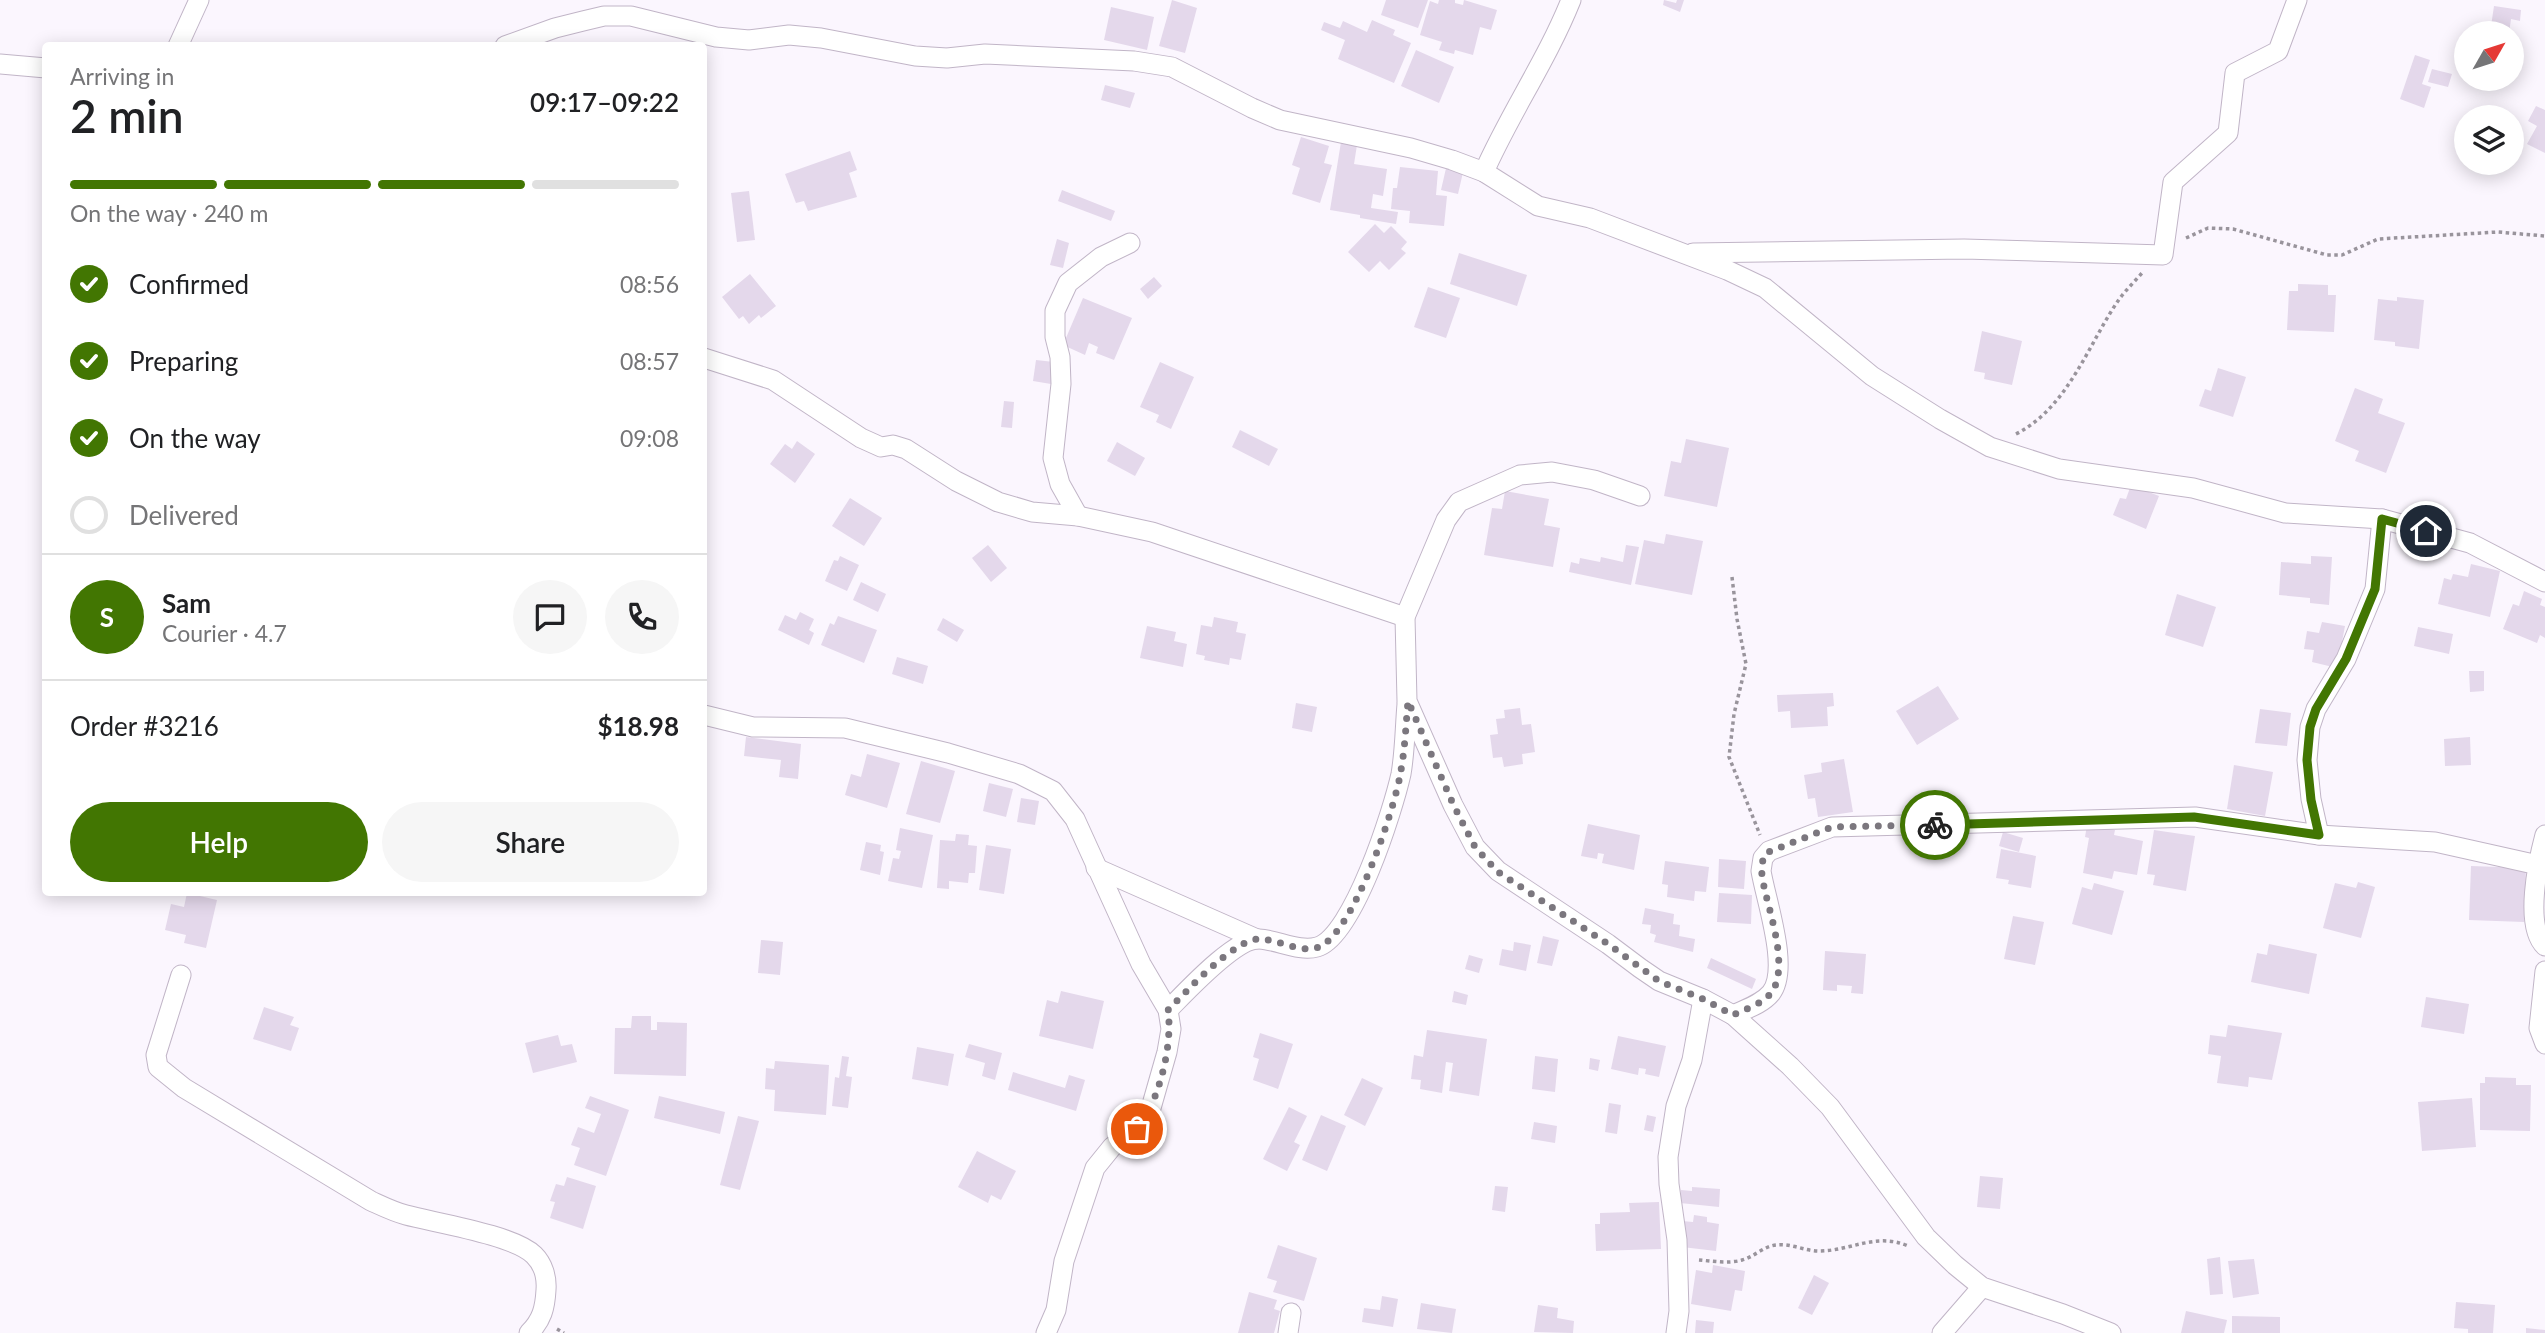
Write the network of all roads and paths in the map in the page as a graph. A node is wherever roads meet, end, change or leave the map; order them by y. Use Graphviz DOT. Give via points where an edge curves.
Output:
graph roads {
  1 [pos="199,0"];
  2 [pos="1571,0"];
  3 [pos="2297,0"];
  4 [pos="180,42"];
  5 [pos="517,42"];
  6 [pos="0,64"];
  7 [pos="42,68"];
  8 [pos="1484,172"];
  9 [pos="2545,236"];
  10 [pos="1130,243"];
  11 [pos="1682,253"];
  12 [pos="2163,255"];
  13 [pos="707,359"];
  14 [pos="1990,447"];
  15 [pos="1640,496"];
  16 [pos="1078,516"];
  17 [pos="2382,519"];
  18 [pos="1732,577"];
  19 [pos="2545,582"];
  20 [pos="1405,617"];
  21 [pos="1408,701"];
  22 [pos="707,716"];
  23 [pos="2319,835"];
  24 [pos="2545,835"];
  25 [pos="1766,853"];
  26 [pos="2538,864"];
  27 [pos="1096,868"];
  28 [pos="1257,939"];
  29 [pos="2545,946"];
  30 [pos="2545,971"];
  31 [pos="181,975"];
  32 [pos="1703,999"];
  33 [pos="1168,1010"];
  34 [pos="1733,1015"];
  35 [pos="2545,1044"];
  36 [pos="1914,1250"];
  37 [pos="1677,1259"];
  38 [pos="1982,1287"];
  39 [pos="1291,1313"];
  40 [pos="529,1333"];
  41 [pos="1046,1333"];
  42 [pos="1288,1333"];
  43 [pos="1676,1333"];
  44 [pos="1941,1333"];
  45 [pos="2111,1333"];
  1 -- 4 [label="street"];
  2 -- 8 [label="street"];
  3 -- 12 [label="street" via="2278,51 2235,73 2228,133 2173,182"];
  5 -- 8 [label="street" via="604,16 631,16 716,37 800,36 915,56 985,54 1152,63 1172,66 1280,120 1412,148"];
  6 -- 7 [label="street"];
  8 -- 11 [label="street" via="1538,206 1590,218"];
  9 -- 12 [label="path" via="2498,232 2378,239 2342,255 2326,255 2233,229 2208,228"];
  10 -- 16 [label="street" via="1101,257 1068,283 1055,311 1061,384 1053,458 1059,484"];
  11 -- 12 [label="street" via="1964,249"];
  11 -- 14 [label="street" via="1765,288 1872,376"];
  12 -- 14 [label="path" via="2121,297 2085,360 2044,412"];
  13 -- 16 [label="street" via="773,380 861,439 906,449 998,502 1032,512"];
  14 -- 17 [label="street" via="2059,469 2193,488 2285,513"];
  15 -- 20 [label="street" via="1552,472 1520,475 1459,502 1446,520"];
  16 -- 20 [label="street" via="1152,532"];
  17 -- 19 [label="street" via="2470,543"];
  17 -- 23 [label="street" via="2375,589 2346,659 2310,727 2307,760"];
  18 -- 25 [label="path" via="1746,664 1729,757"];
  20 -- 21 [label="street"];
  21 -- 28 [label="street" via="1395,801 1343,926 1331,941 1316,948"];
  21 -- 32 [label="street" via="1475,847 1498,872 1659,981"];
  22 -- 27 [label="street" via="753,727 845,728 1019,774 1052,791 1065,804"];
  23 -- 25 [label="street" via="2194,817 1832,827"];
  23 -- 26 [label="street" via="2435,842"];
  24 -- 26 [label="street"];
  25 -- 34 [label="street" via="1761,871 1780,963 1778,979 1761,1002"];
  26 -- 29 [label="street" via="2534,906 2539,940"];
  27 -- 28 [label="street"];
  27 -- 33 [label="street"];
  28 -- 33 [label="street" via="1229,953"];
  30 -- 35 [label="street" via="2539,1028"];
  31 -- 40 [label="street" via="156,1055 158,1067 184,1088 371,1201 401,1214 516,1242 534,1255 546,1283 545,1306"];
  32 -- 34 [label="street"];
  32 -- 37 [label="street" via="1668,1157"];
  33 -- 41 [label="street" via="1171,1029 1151,1108 1137,1129 1112,1147 1095,1168"];
  34 -- 38 [label="street" via="1830,1107 1926,1237"];
  36 -- 37 [label="path" via="1883,1240 1817,1251 1772,1245 1732,1261"];
  37 -- 43 [label="street"];
  38 -- 44 [label="street"];
  38 -- 45 [label="street"];
  39 -- 42 [label="street"];
}
